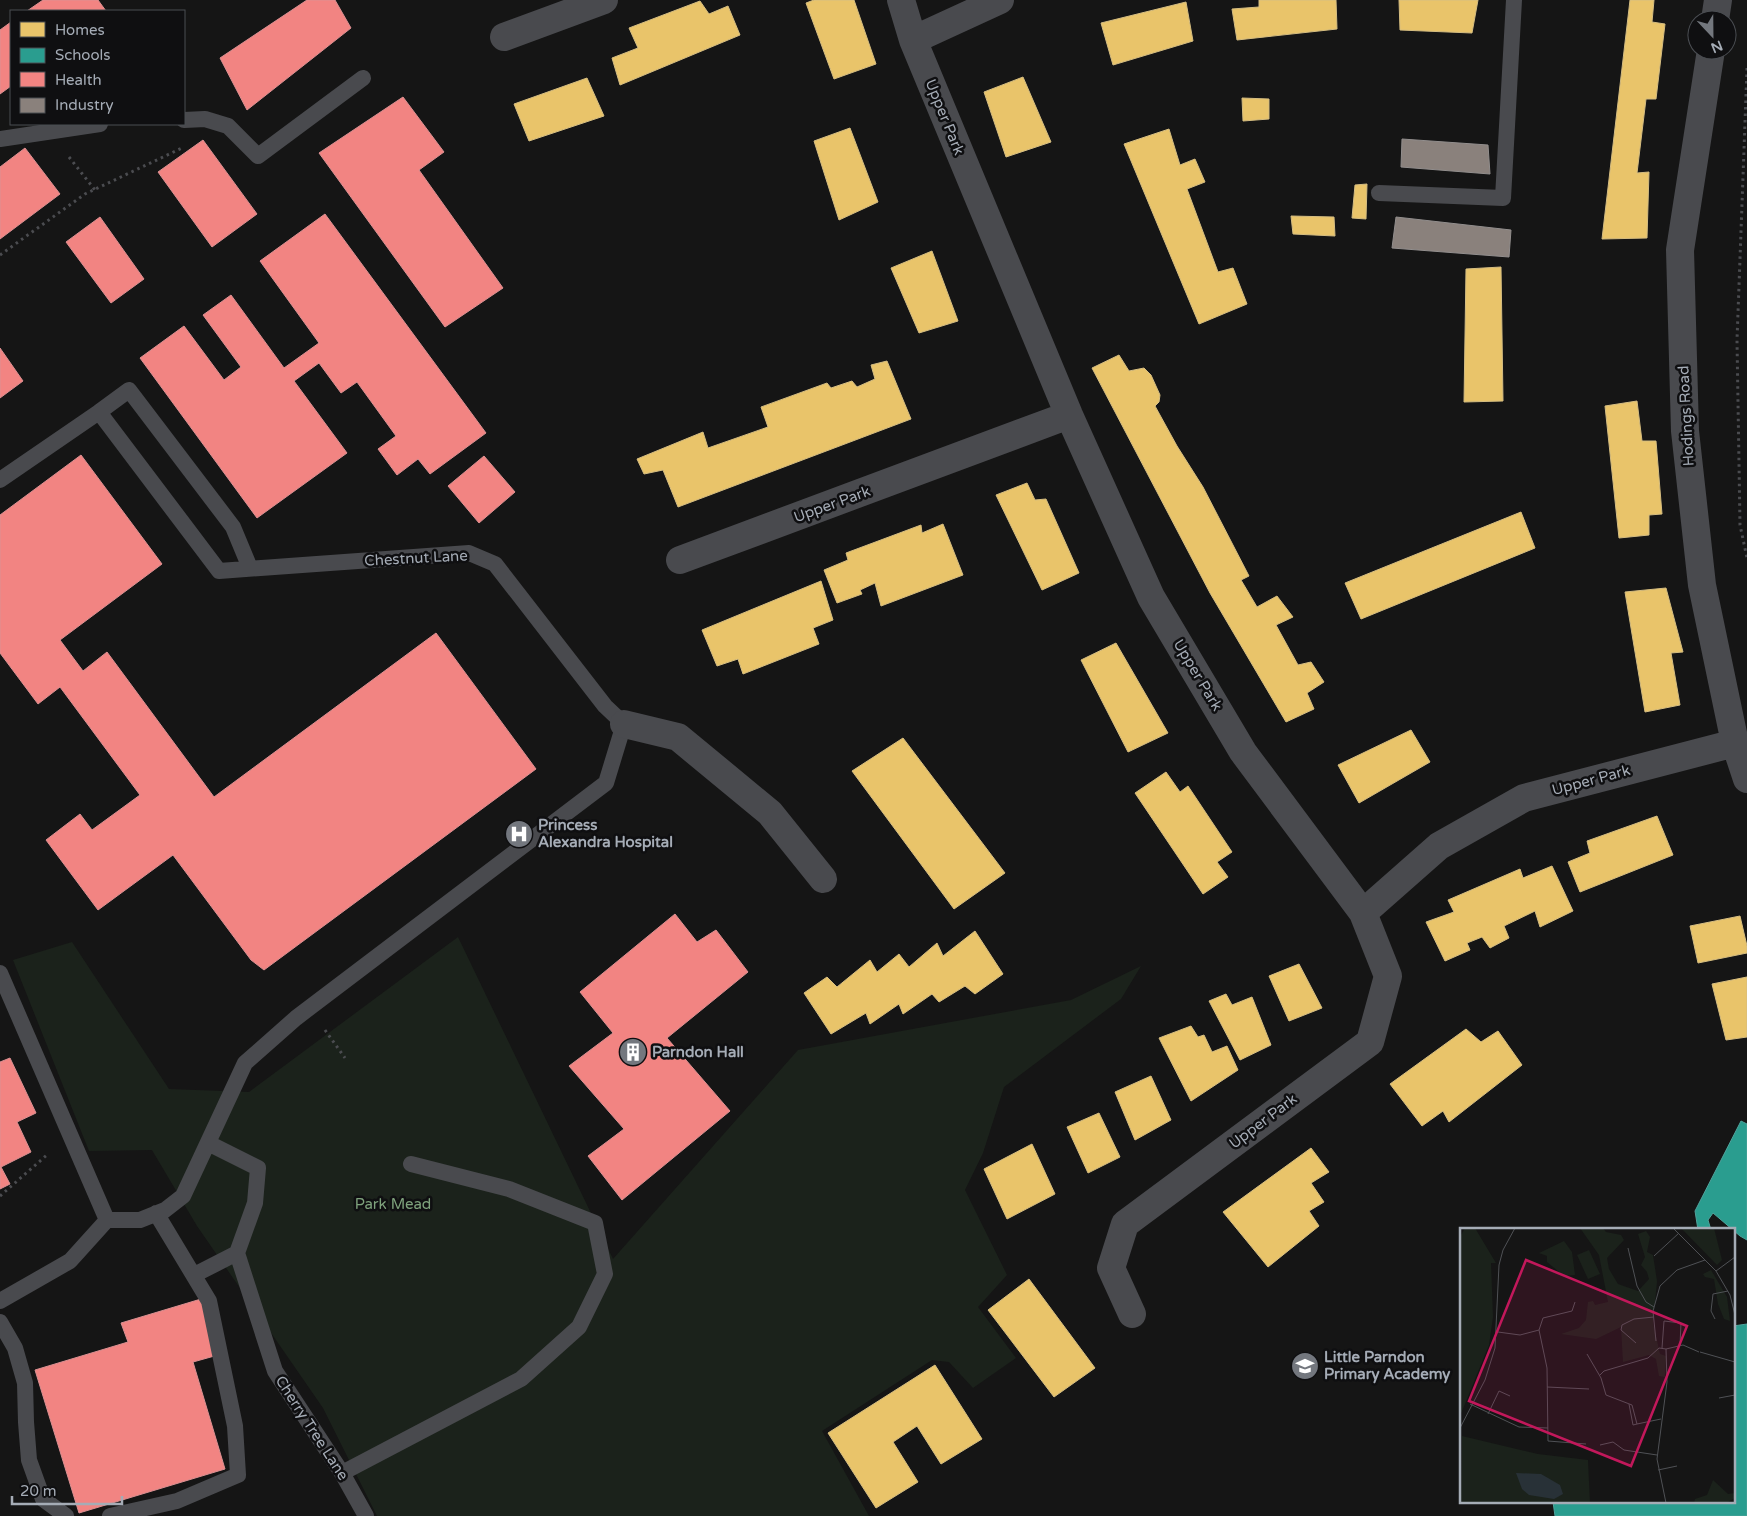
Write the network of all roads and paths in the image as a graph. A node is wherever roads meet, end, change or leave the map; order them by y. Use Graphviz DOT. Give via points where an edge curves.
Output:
graph roads {
  1 [pos="604,0"];
  2 [pos="902,0"];
  3 [pos="1000,0"];
  4 [pos="1514,0"];
  5 [pos="504,37"];
  6 [pos="913,40"];
  7 [pos="1709,60"];
  8 [pos="1747,68"];
  9 [pos="363,78"];
  10 [pos="185,120"];
  11 [pos="93,125"];
  12 [pos="228,126"];
  13 [pos="50,131"];
  14 [pos="0,139"];
  15 [pos="95,190"];
  16 [pos="1379,193"];
  17 [pos="0,255"];
  18 [pos="99,412"];
  19 [pos="1069,415"];
  20 [pos="0,480"];
  21 [pos="1747,558"];
  22 [pos="680,560"];
  23 [pos="250,568"];
  24 [pos="624,724"];
  25 [pos="1735,743"];
  26 [pos="1747,779"];
  27 [pos="824,879"];
  28 [pos="1363,913"];
  29 [pos="0,973"];
  30 [pos="309,1008"];
  31 [pos="345,1058"];
  32 [pos="74,1143"];
  33 [pos="208,1143"];
  34 [pos="411,1164"];
  35 [pos="0,1196"];
  36 [pos="156,1213"];
  37 [pos="108,1220"];
  38 [pos="237,1253"];
  39 [pos="194,1275"];
  40 [pos="0,1301"];
  41 [pos="1132,1314"];
  42 [pos="0,1322"];
  43 [pos="342,1473"];
  44 [pos="66,1516"];
  45 [pos="110,1516"];
  46 [pos="366,1516"];
  1 -- 5 [label="street"];
  2 -- 6 [label="street, Upper Park"];
  3 -- 6 [label="street"];
  4 -- 16 [label="lane" via="1503,198"];
  6 -- 19 [label="street, Upper Park"];
  7 -- 25 [label="street, Hodings Road" via="1680,250 1685,421 1702,584"];
  8 -- 21 [label="path" via="1738,340 1740,525"];
  9 -- 12 [label="lane" via="258,156"];
  10 -- 12 [label="lane" via="205,119"];
  11 -- 13 [label="lane"];
  12 -- 15 [label="path"];
  13 -- 14 [label="lane"];
  13 -- 15 [label="path"];
  15 -- 17 [label="path"];
  18 -- 20 [label="lane"];
  18 -- 23 [label="lane, Chestnut Lane" via="219,571"];
  18 -- 23 [label="lane" via="128,390 233,527"];
  19 -- 22 [label="street, Upper Park"];
  19 -- 28 [label="street, Upper Park" via="1151,597 1243,752"];
  23 -- 24 [label="lane, Chestnut Lane" via="470,553 495,564 605,706"];
  24 -- 27 [label="street, Chestnut Lane" via="678,737 770,813"];
  24 -- 30 [label="lane" via="606,783"];
  25 -- 26 [label="street, Hodings Road"];
  25 -- 28 [label="street, Upper Park" via="1524,798 1439,846"];
  28 -- 41 [label="street, Upper Park" via="1388,976 1370,1042 1125,1224 1111,1268"];
  29 -- 32 [label="lane"];
  30 -- 31 [label="path"];
  30 -- 33 [label="lane" via="246,1063"];
  32 -- 35 [label="path" via="44,1155"];
  32 -- 37 [label="lane"];
  33 -- 36 [label="lane" via="184,1196"];
  33 -- 38 [label="lane" via="258,1168 255,1203"];
  34 -- 43 [label="lane" via="509,1189 595,1223 605,1274 579,1327 521,1379"];
  36 -- 37 [label="lane" via="140,1220"];
  36 -- 39 [label="lane"];
  37 -- 40 [label="lane" via="70,1261"];
  38 -- 39 [label="lane"];
  38 -- 43 [label="lane, Cherry Tree Lane" via="275,1371"];
  39 -- 45 [label="lane" via="209,1302 235,1426 238,1475 177,1501"];
  42 -- 44 [label="lane" via="15,1348 25,1383 29,1460 43,1499"];
  43 -- 46 [label="lane, Cherry Tree Lane"];
}
